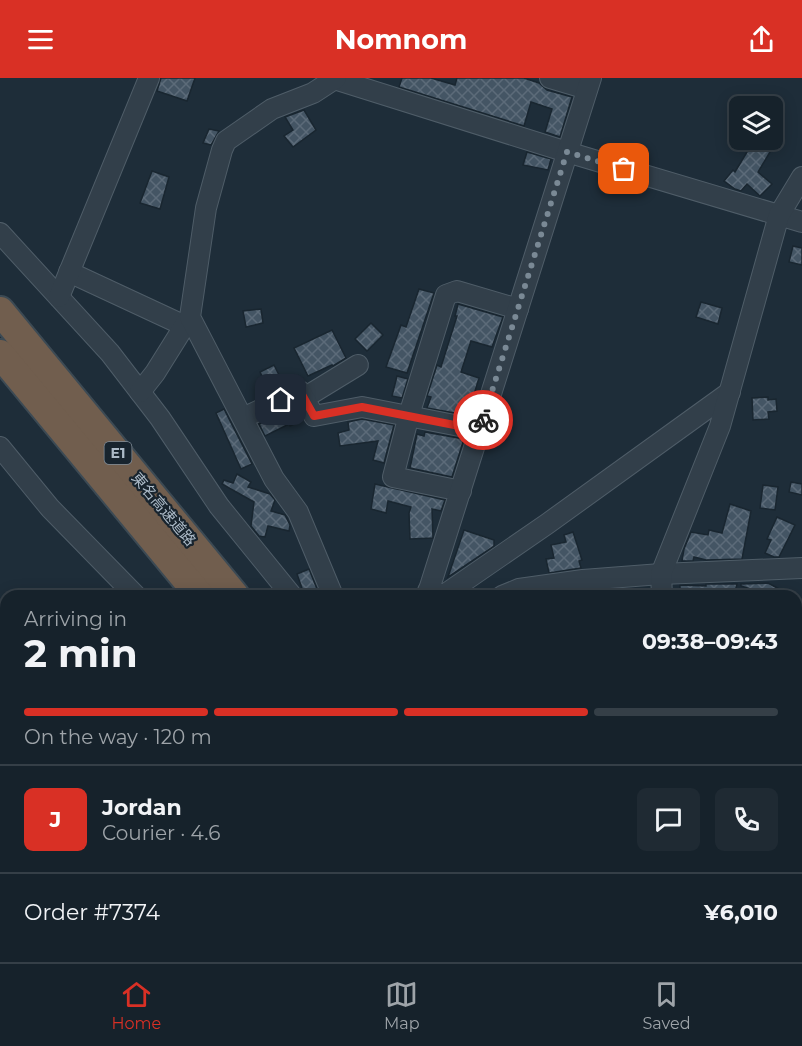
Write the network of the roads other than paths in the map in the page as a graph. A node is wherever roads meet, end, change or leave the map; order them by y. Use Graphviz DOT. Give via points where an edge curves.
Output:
graph roads {
  1 [pos="149,78"];
  2 [pos="334,78"];
  3 [pos="550,78"];
  4 [pos="589,84"];
  5 [pos="567,152"];
  6 [pos="802,177"];
  7 [pos="780,215"];
  8 [pos="802,222"];
  9 [pos="0,233"];
  10 [pos="69,272"];
  11 [pos="59,297"];
  12 [pos="518,309"];
  13 [pos="0,311"];
  14 [pos="187,322"];
  15 [pos="0,354"];
  16 [pos="358,365"];
  17 [pos="140,392"];
  18 [pos="730,392"];
  19 [pos="304,398"];
  20 [pos="409,415"];
  21 [pos="243,418"];
  22 [pos="480,430"];
  23 [pos="0,447"];
  24 [pos="461,491"];
  25 [pos="802,567"];
  26 [pos="661,574"];
  27 [pos="130,590"];
  28 [pos="195,590"];
  29 [pos="231,590"];
  30 [pos="287,590"];
  31 [pos="330,590"];
  32 [pos="429,590"];
  33 [pos="451,590"];
  34 [pos="516,590"];
  35 [pos="662,590"];
  1 -- 10 [label="street"];
  2 -- 5 [label="street"];
  2 -- 14 [label="street" via="313,93 272,109 226,141 206,208"];
  3 -- 4 [label="street"];
  4 -- 5 [label="street"];
  5 -- 7 [label="street"];
  5 -- 12 [label="street"];
  6 -- 7 [label="street"];
  7 -- 8 [label="street"];
  7 -- 18 [label="street"];
  9 -- 11 [label="street"];
  10 -- 11 [label="street"];
  10 -- 14 [label="street"];
  11 -- 17 [label="street"];
  12 -- 20 [label="street" via="457,291 446,296"];
  12 -- 22 [label="street"];
  13 -- 29 [label="highway, 東名高速道路 / E1"];
  14 -- 17 [label="street"];
  14 -- 21 [label="street"];
  15 -- 28 [label="highway, 東名高速道路 / E1"];
  16 -- 19 [label="street"];
  17 -- 30 [label="street" via="219,506"];
  18 -- 26 [label="street"];
  18 -- 33 [label="street"];
  19 -- 20 [label="street" via="314,416 362,407"];
  19 -- 21 [label="street" via="300,391"];
  20 -- 22 [label="street"];
  20 -- 24 [label="street" via="393,477"];
  21 -- 31 [label="street" via="274,479 298,512"];
  22 -- 24 [label="street"];
  23 -- 27 [label="street" via="50,508"];
  24 -- 32 [label="street"];
  25 -- 26 [label="street"];
  26 -- 34 [label="street"];
  26 -- 35 [label="street"];
}
